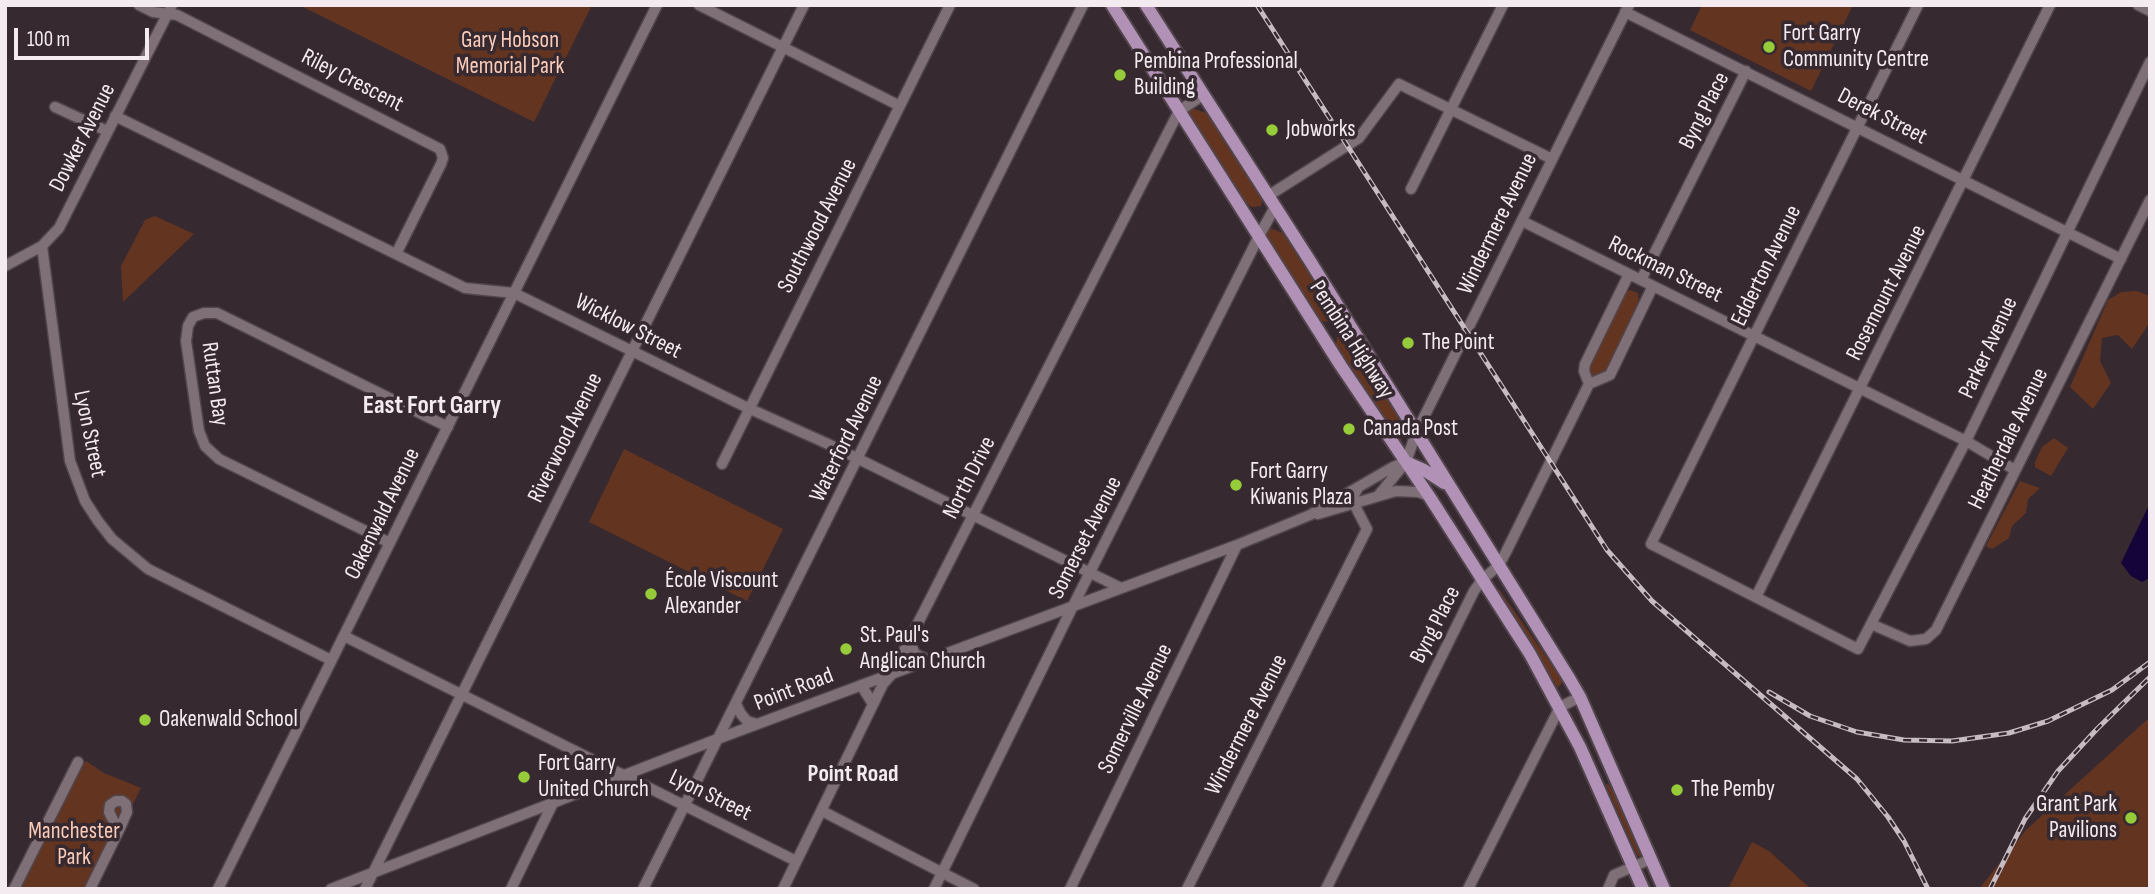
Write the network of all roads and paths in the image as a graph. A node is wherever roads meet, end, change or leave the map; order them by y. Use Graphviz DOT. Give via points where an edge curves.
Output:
graph roads {
  1 [pos="139,5"];
  2 [pos="657,5"];
  3 [pos="699,5"];
  4 [pos="804,5"];
  5 [pos="950,5"];
  6 [pos="1083,5"];
  7 [pos="1112,5"];
  8 [pos="1146,5"];
  9 [pos="1503,5"];
  10 [pos="1918,5"];
  11 [pos="2050,5"];
  12 [pos="2138,5"];
  13 [pos="1627,9"];
  14 [pos="169,10"];
  15 [pos="2150,11"];
  16 [pos="783,48"];
  17 [pos="2150,62"];
  18 [pos="1746,71"];
  19 [pos="1203,95"];
  20 [pos="900,106"];
  21 [pos="55,107"];
  22 [pos="1451,109"];
  23 [pos="1179,111"];
  24 [pos="115,116"];
  25 [pos="1858,126"];
  26 [pos="107,131"];
  27 [pos="1552,159"];
  28 [pos="1965,181"];
  29 [pos="1411,189"];
  30 [pos="2150,200"];
  31 [pos="1272,202"];
  32 [pos="1522,221"];
  33 [pos="2066,231"];
  34 [pos="1259,236"];
  35 [pos="42,246"];
  36 [pos="396,254"];
  37 [pos="2121,259"];
  38 [pos="5,266"];
  39 [pos="1629,274"];
  40 [pos="1641,280"];
  41 [pos="1653,286"];
  42 [pos="514,293"];
  43 [pos="1754,336"];
  44 [pos="632,350"];
  45 [pos="1589,384"];
  46 [pos="1860,389"];
  47 [pos="748,408"];
  48 [pos="447,426"];
  49 [pos="1416,433"];
  50 [pos="1966,441"];
  51 [pos="858,459"];
  52 [pos="1406,462"];
  53 [pos="722,464"];
  54 [pos="2015,470"];
  55 [pos="1448,485"];
  56 [pos="1360,487"];
  57 [pos="1378,496"];
  58 [pos="1429,496"];
  59 [pos="1354,504"];
  60 [pos="973,515"];
  61 [pos="1310,515"];
  62 [pos="390,543"];
  63 [pos="1237,545"];
  64 [pos="1499,565"];
  65 [pos="1091,572"];
  66 [pos="1482,580"];
  67 [pos="1121,588"];
  68 [pos="1756,597"];
  69 [pos="1073,606"];
  70 [pos="1871,624"];
  71 [pos="344,636"];
  72 [pos="909,640"];
  73 [pos="331,660"];
  74 [pos="928,660"];
  75 [pos="892,674"];
  76 [pos="861,685"];
  77 [pos="462,694"];
  78 [pos="1580,697"];
  79 [pos="737,704"];
  80 [pos="873,704"];
  81 [pos="1560,707"];
  82 [pos="757,724"];
  83 [pos="720,738"];
  84 [pos="78,762"];
  85 [pos="625,775"];
  86 [pos="553,803"];
  87 [pos="685,806"];
  88 [pos="821,811"];
  89 [pos="116,836"];
  90 [pos="1651,859"];
  91 [pos="796,861"];
  92 [pos="1633,867"];
  93 [pos="374,872"];
  94 [pos="942,872"];
  95 [pos="1664,885"];
  96 [pos="14,889"];
  97 [pos="90,889"];
  98 [pos="218,889"];
  99 [pos="331,889"];
  100 [pos="365,889"];
  101 [pos="511,889"];
  102 [pos="643,889"];
  103 [pos="783,889"];
  104 [pos="934,889"];
  105 [pos="974,889"];
  106 [pos="1070,889"];
  107 [pos="1187,889"];
  108 [pos="1326,889"];
  109 [pos="1468,889"];
  110 [pos="1608,889"];
  111 [pos="1643,889"];
  1 -- 14 [label="street, Riley Crescent" via="153,12"];
  2 -- 42 [label="street, Oakenwald Avenue"];
  3 -- 16 [label="street"];
  4 -- 16 [label="street, Riverwood Avenue"];
  5 -- 20 [label="street, Southwood Avenue"];
  6 -- 51 [label="street, Waterford Avenue"];
  7 -- 23 [label="main road, Pembina Highway"];
  8 -- 19 [label="main road, Pembina Highway"];
  9 -- 22 [label="street"];
  10 -- 25 [label="street, Edderton Avenue"];
  11 -- 28 [label="street, Rosemount Avenue"];
  12 -- 15 [label="street"];
  13 -- 18 [label="street, Derek Street"];
  13 -- 27 [label="street, Windermere Avenue"];
  14 -- 24 [label="street, Dowker Avenue"];
  14 -- 36 [label="street, Riley Crescent" via="440,149 441,164"];
  16 -- 20 [label="street"];
  16 -- 44 [label="street, Riverwood Avenue"];
  17 -- 33 [label="street, Parker Avenue"];
  18 -- 25 [label="street, Derek Street"];
  18 -- 40 [label="street, Byng Place"];
  19 -- 23 [label="street, North Drive"];
  19 -- 31 [label="main road, Pembina Highway"];
  20 -- 47 [label="street, Southwood Avenue"];
  21 -- 26 [label="street"];
  22 -- 27 [label="street"];
  22 -- 29 [label="street"];
  22 -- 31 [label="street" via="1399,84 1359,138"];
  23 -- 34 [label="main road, Pembina Highway"];
  23 -- 60 [label="street, North Drive"];
  24 -- 26 [label="street, Dowker Avenue"];
  24 -- 36 [label="street, Wicklow Street"];
  25 -- 28 [label="street, Derek Street"];
  25 -- 43 [label="street, Edderton Avenue"];
  26 -- 35 [label="street, Dowker Avenue" via="59,228"];
  27 -- 32 [label="street, Windermere Avenue"];
  28 -- 33 [label="street, Derek Street"];
  28 -- 46 [label="street, Rosemount Avenue"];
  30 -- 37 [label="street, Heatherdale Avenue"];
  31 -- 34 [label="street, Somerset Avenue"];
  31 -- 49 [label="main road, Pembina Highway"];
  32 -- 39 [label="street, Rockman Street"];
  32 -- 49 [label="street, Windermere Avenue"];
  33 -- 37 [label="street, Derek Street"];
  33 -- 50 [label="street, Parker Avenue"];
  34 -- 52 [label="main road, Pembina Highway"];
  34 -- 65 [label="street, Somerset Avenue"];
  35 -- 38 [label="street, Dowker Avenue"];
  35 -- 73 [label="street, Lyon Street" via="70,461 98,522 148,569"];
  36 -- 42 [label="street, Wicklow Street" via="465,288"];
  37 -- 54 [label="street, Heatherdale Avenue"];
  39 -- 40 [label="street, Rockman Street"];
  39 -- 45 [label="street, Byng Place" via="1585,364"];
  40 -- 41 [label="street, Rockman Street"];
  41 -- 43 [label="street, Rockman Street"];
  41 -- 45 [label="street, Byng Place" via="1609,375"];
  42 -- 44 [label="street, Wicklow Street"];
  42 -- 48 [label="street, Oakenwald Avenue"];
  43 -- 46 [label="street, Rockman Street"];
  43 -- 68 [label="street, Edderton Avenue" via="1651,544"];
  44 -- 47 [label="street, Wicklow Street"];
  44 -- 77 [label="street, Riverwood Avenue"];
  45 -- 64 [label="street, Byng Place"];
  46 -- 50 [label="street, Rockman Street"];
  46 -- 68 [label="street, Rosemount Avenue"];
  47 -- 51 [label="street, Wicklow Street"];
  47 -- 53 [label="street, Southwood Avenue"];
  48 -- 62 [label="street, Oakenwald Avenue"];
  48 -- 62 [label="street, Ruttan Bay" via="218,313 193,317 188,326 186,341 205,446 219,458"];
  49 -- 52 [label="street, Windermere Avenue"];
  49 -- 55 [label="main road, Pembina Highway"];
  50 -- 54 [label="street, Rockman Street"];
  50 -- 70 [label="street, Parker Avenue"];
  51 -- 60 [label="street, Wicklow Street"];
  51 -- 79 [label="street, Waterford Avenue"];
  52 -- 55 [label="main road"];
  52 -- 56 [label="street, Point Road"];
  52 -- 57 [label="street"];
  52 -- 58 [label="main road, Pembina Highway"];
  54 -- 70 [label="street, Heatherdale Avenue" via="1936,631 1926,639 1910,641"];
  55 -- 64 [label="main road, Pembina Highway"];
  56 -- 59 [label="street"];
  56 -- 61 [label="street, Point Road"];
  57 -- 58 [label="street, Point Road" via="1402,491"];
  57 -- 59 [label="street, Point Road"];
  58 -- 66 [label="main road, Pembina Highway"];
  59 -- 61 [label="street, Point Road"];
  59 -- 107 [label="street, Windermere Avenue" via="1367,529"];
  60 -- 65 [label="street, Wicklow Street"];
  60 -- 72 [label="street, North Drive"];
  61 -- 63 [label="street, Point Road"];
  62 -- 71 [label="street, Oakenwald Avenue"];
  63 -- 67 [label="street, Point Road"];
  63 -- 106 [label="street, Somerville Avenue"];
  64 -- 66 [label="street, Byng Place"];
  64 -- 78 [label="main road, Pembina Highway"];
  65 -- 67 [label="street, Wicklow Street"];
  65 -- 69 [label="street, Somerset Avenue"];
  66 -- 81 [label="main road, Pembina Highway"];
  66 -- 108 [label="street, Byng Place"];
  67 -- 69 [label="street, Point Road"];
  68 -- 70 [label="street, Parker Avenue" via="1858,649"];
  69 -- 74 [label="street, Point Road"];
  69 -- 94 [label="street, Somerset Avenue"];
  71 -- 73 [label="street, Oakenwald Avenue"];
  71 -- 77 [label="street, Lyon Street"];
  72 -- 74 [label="street" via="915,654"];
  72 -- 75 [label="street, North Drive"];
  73 -- 98 [label="street, Oakenwald Avenue"];
  74 -- 75 [label="street, Point Road"];
  75 -- 76 [label="street, Point Road"];
  75 -- 80 [label="street, North Drive"];
  76 -- 80 [label="street"];
  76 -- 82 [label="street, Point Road"];
  77 -- 85 [label="street, Lyon Street"];
  77 -- 93 [label="street, Riverwood Avenue"];
  78 -- 81 [label="street"];
  78 -- 90 [label="main road, Pembina Highway"];
  79 -- 82 [label="street" via="747,721"];
  79 -- 83 [label="street, Waterford Avenue"];
  80 -- 88 [label="street, North Drive"];
  81 -- 92 [label="main road, Pembina Highway"];
  81 -- 109 [label="street"];
  82 -- 83 [label="street, Point Road"];
  83 -- 85 [label="street, Point Road"];
  83 -- 87 [label="street, Waterford Avenue"];
  84 -- 96 [label="street"];
  85 -- 86 [label="street, Point Road"];
  85 -- 87 [label="street, Lyon Street"];
  86 -- 93 [label="street, Point Road"];
  86 -- 101 [label="street"];
  87 -- 91 [label="street, Lyon Street"];
  87 -- 102 [label="street, Waterford Avenue"];
  88 -- 91 [label="street, North Drive"];
  88 -- 94 [label="street"];
  89 -- 97 [label="street"];
  90 -- 92 [label="street"];
  90 -- 95 [label="main road, Pembina Highway"];
  91 -- 103 [label="street, North Drive"];
  92 -- 110 [label="street" via="1614,875"];
  92 -- 111 [label="main road, Pembina Highway"];
  93 -- 99 [label="street, Point Road"];
  93 -- 100 [label="street, Riverwood Avenue"];
  94 -- 104 [label="street, Somerset Avenue"];
  94 -- 105 [label="street"];
}
